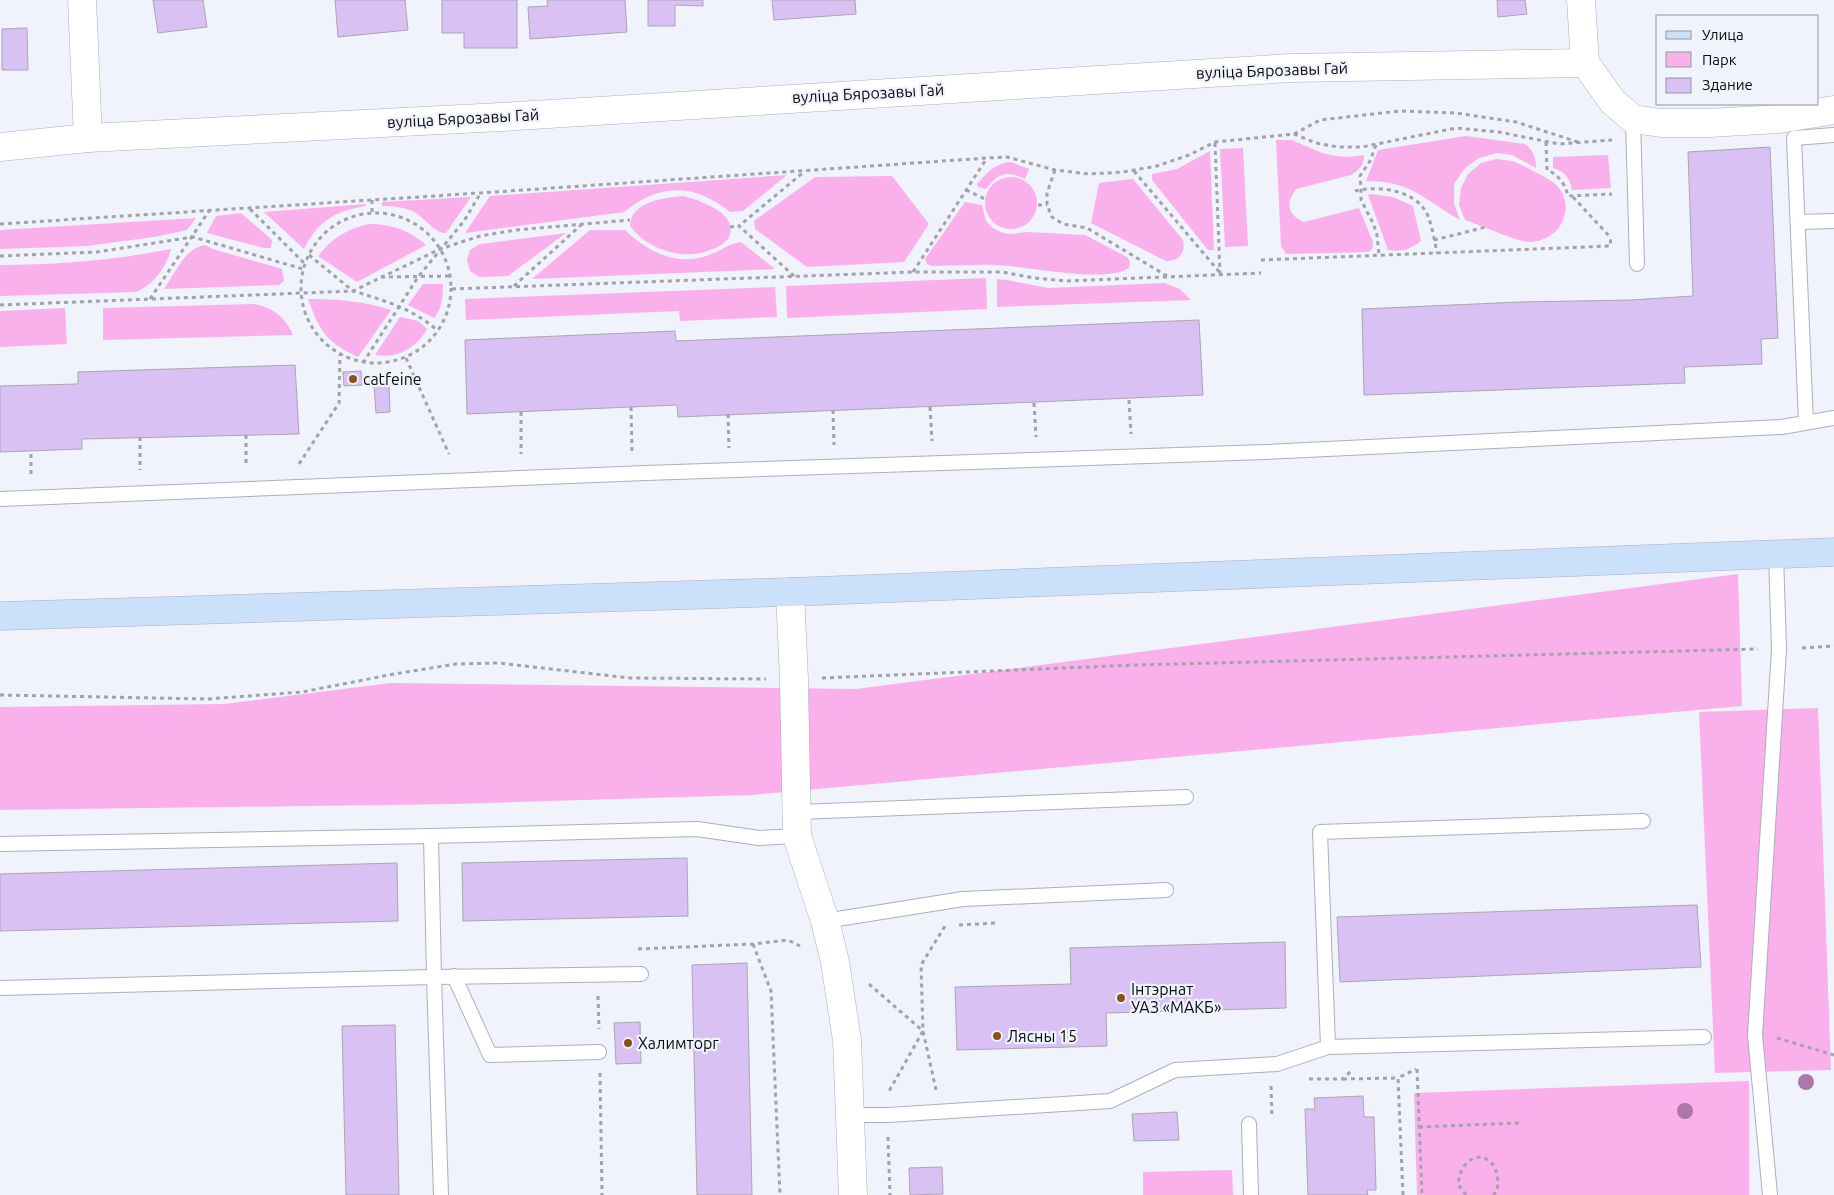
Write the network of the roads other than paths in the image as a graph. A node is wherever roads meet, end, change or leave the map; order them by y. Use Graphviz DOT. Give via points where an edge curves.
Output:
graph roads {
  1 [pos="82,0"];
  2 [pos="1581,0"];
  3 [pos="1585,63"];
  4 [pos="1834,110"];
  5 [pos="1633,128"];
  6 [pos="1834,135"];
  7 [pos="88,138"];
  8 [pos="0,147"];
  9 [pos="1834,221"];
  10 [pos="1799,222"];
  11 [pos="1637,264"];
  12 [pos="1834,418"];
  13 [pos="1806,422"];
  14 [pos="0,499"];
  15 [pos="1834,552"];
  16 [pos="1776,554"];
  17 [pos="790,592"];
  18 [pos="0,616"];
  19 [pos="1186,798"];
  20 [pos="1642,820"];
  21 [pos="797,824"];
  22 [pos="431,836"];
  23 [pos="0,844"];
  24 [pos="1166,890"];
  25 [pos="825,921"];
  26 [pos="641,974"];
  27 [pos="454,976"];
  28 [pos="434,977"];
  29 [pos="0,988"];
  30 [pos="1704,1036"];
  31 [pos="1328,1047"];
  32 [pos="599,1052"];
  33 [pos="851,1115"];
  34 [pos="1249,1124"];
  35 [pos="441,1195"];
  36 [pos="853,1195"];
  37 [pos="1251,1195"];
  38 [pos="1770,1195"];
  1 -- 7 [label="street"];
  2 -- 3 [label="street"];
  3 -- 5 [label="street"];
  3 -- 7 [label="street, вуліца Бярозавы Гай" via="1290,68"];
  4 -- 5 [label="street" via="1779,118"];
  5 -- 11 [label="lane"];
  6 -- 10 [label="lane" via="1794,138"];
  7 -- 8 [label="street, вуліца Бярозавы Гай"];
  9 -- 10 [label="lane"];
  10 -- 13 [label="lane"];
  12 -- 13 [label="lane"];
  13 -- 14 [label="lane" via="1782,427 1265,452"];
  15 -- 16 [label="main road"];
  16 -- 17 [label="main road"];
  16 -- 38 [label="lane" via="1779,648 1755,1035"];
  17 -- 18 [label="main road"];
  17 -- 21 [label="street"];
  19 -- 21 [label="lane"];
  20 -- 31 [label="lane" via="1320,832"];
  21 -- 22 [label="lane" via="759,838 697,829"];
  21 -- 25 [label="street"];
  22 -- 23 [label="lane"];
  22 -- 28 [label="lane"];
  24 -- 25 [label="lane" via="963,899"];
  25 -- 33 [label="street" via="847,1040"];
  26 -- 27 [label="lane"];
  27 -- 28 [label="lane"];
  27 -- 32 [label="lane" via="490,1055"];
  28 -- 29 [label="lane"];
  28 -- 35 [label="lane"];
  30 -- 31 [label="lane"];
  31 -- 33 [label="lane" via="1277,1064 1175,1070 1110,1101"];
  33 -- 36 [label="street"];
  34 -- 37 [label="lane"];
}
